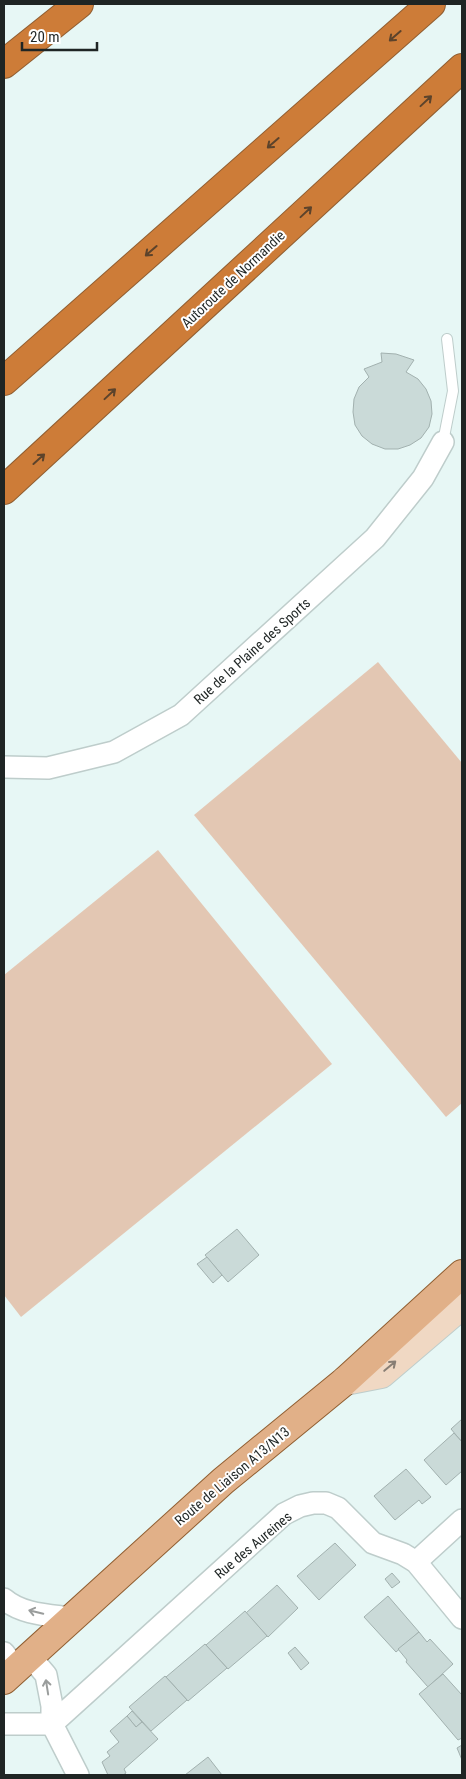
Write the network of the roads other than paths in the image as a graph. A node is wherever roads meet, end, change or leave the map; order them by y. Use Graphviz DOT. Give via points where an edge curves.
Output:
graph roads {
  1 [pos="79,4"];
  2 [pos="431,4"];
  3 [pos="4,64"];
  4 [pos="462,68"];
  5 [pos="448,338"];
  6 [pos="4,381"];
  7 [pos="443,442"];
  8 [pos="4,490"];
  9 [pos="4,767"];
  10 [pos="462,1274"];
  11 [pos="462,1305"];
  12 [pos="345,1381"];
  13 [pos="462,1520"];
  14 [pos="416,1562"];
  15 [pos="4,1599"];
  16 [pos="70,1618"];
  17 [pos="462,1618"];
  18 [pos="13,1664"];
  19 [pos="4,1724"];
  20 [pos="52,1724"];
  21 [pos="78,1775"];
  1 -- 3 [label="highway"];
  2 -- 6 [label="highway, one-way"];
  8 -- 4 [label="highway, Autoroute de Normandie, one-way"];
  5 -- 7 [label="lane" via="453,391"];
  7 -- 9 [label="street, Rue de la Plaine des Sports" via="422,478 375,538 181,715 114,752 48,768"];
  10 -- 12 [label="main road, Route de Liaison A13/N13"];
  12 -- 11 [label="main road, one-way" via="382,1374"];
  12 -- 16 [label="main road, Route de Liaison A13/N13" via="223,1481"];
  13 -- 14 [label="street"];
  14 -- 17 [label="street, Rue des Aureines"];
  14 -- 20 [label="street, Rue des Aureines" via="373,1542 338,1508 326,1503 300,1506 284,1514"];
  16 -- 15 [label="street, one-way" via="28,1611"];
  16 -- 18 [label="main road, Route de Liaison A13/N13"];
  20 -- 18 [label="street, one-way" via="46,1675"];
  19 -- 20 [label="street"];
  20 -- 21 [label="street"];
}
